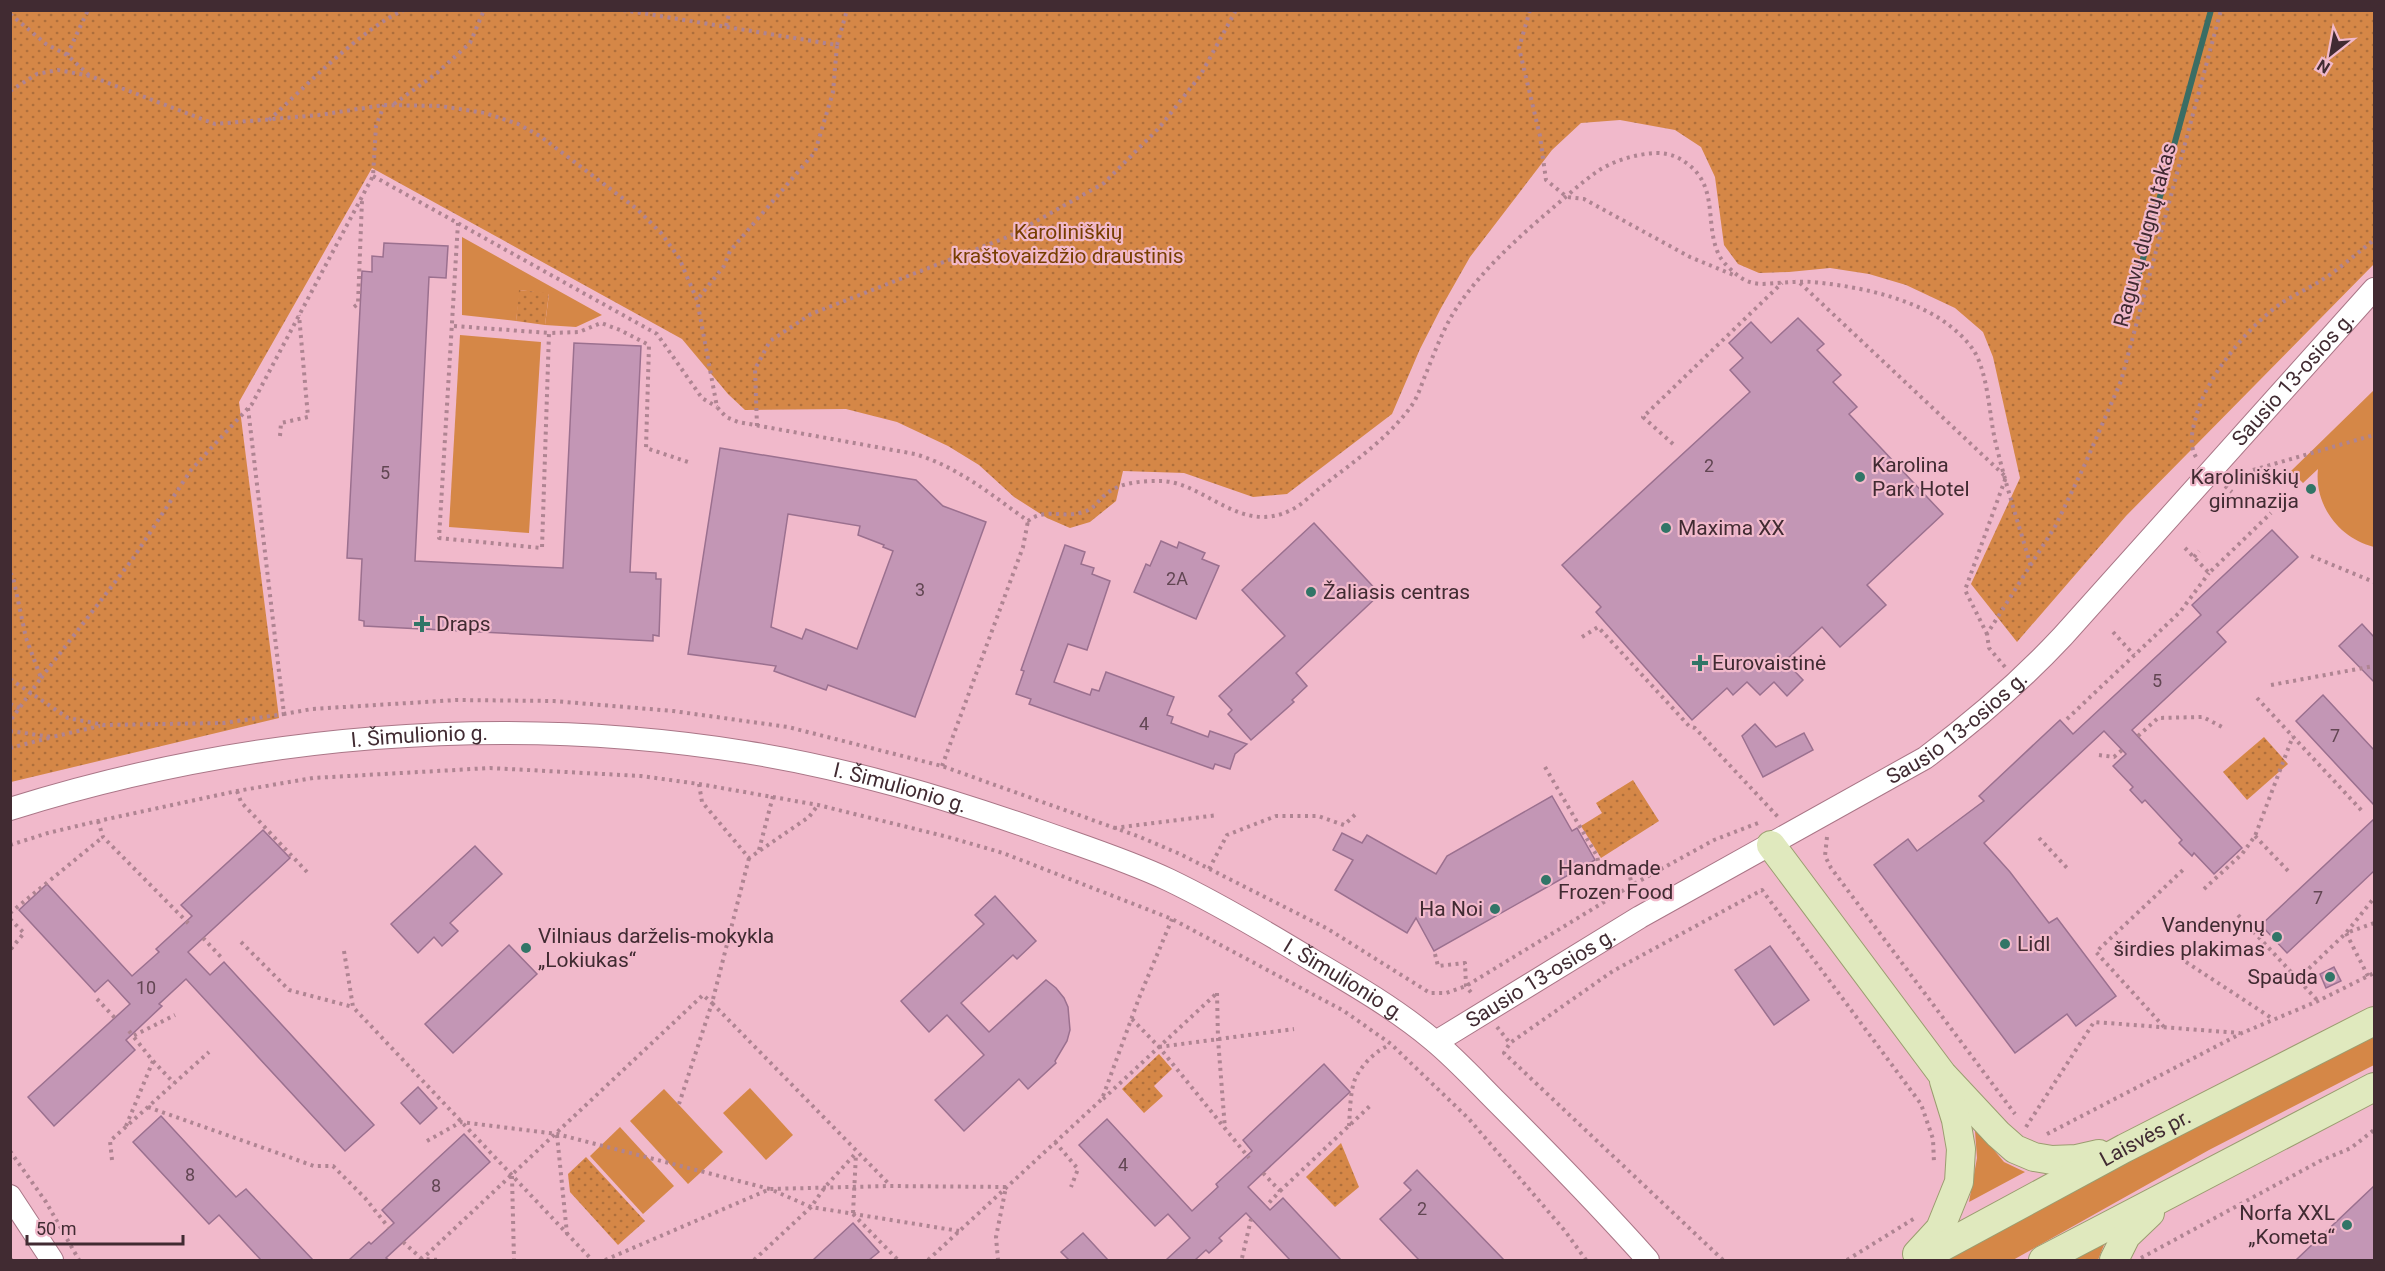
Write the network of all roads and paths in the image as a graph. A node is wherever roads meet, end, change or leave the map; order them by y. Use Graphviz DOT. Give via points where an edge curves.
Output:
graph roads {
  1 [pos="88,10"];
  2 [pos="404,10"];
  3 [pos="484,10"];
  4 [pos="623,10"];
  5 [pos="730,10"];
  6 [pos="847,10"];
  7 [pos="1236,10"];
  8 [pos="1530,10"];
  9 [pos="2221,10"];
  10 [pos="10,14"];
  11 [pos="726,26"];
  12 [pos="837,45"];
  13 [pos="67,55"];
  14 [pos="90,76"];
  15 [pos="10,91"];
  16 [pos="384,105"];
  17 [pos="393,105"];
  18 [pos="268,120"];
  19 [pos="373,176"];
  20 [pos="362,196"];
  21 [pos="1567,197"];
  22 [pos="458,223"];
  23 [pos="2374,240"];
  24 [pos="1742,279"];
  25 [pos="1799,282"];
  26 [pos="1782,283"];
  27 [pos="2374,289"];
  28 [pos="697,300"];
  29 [pos="354,307"];
  30 [pos="299,314"];
  31 [pos="453,326"];
  32 [pos="549,333"];
  33 [pos="717,407"];
  34 [pos="248,408"];
  35 [pos="757,426"];
  36 [pos="2374,435"];
  37 [pos="280,436"];
  38 [pos="1673,444"];
  39 [pos="688,462"];
  40 [pos="2187,463"];
  41 [pos="2253,470"];
  42 [pos="2006,477"];
  43 [pos="2271,513"];
  44 [pos="1028,521"];
  45 [pos="2185,548"];
  46 [pos="2199,551"];
  47 [pos="2311,556"];
  48 [pos="2194,557"];
  49 [pos="2031,567"];
  50 [pos="10,573"];
  51 [pos="2209,573"];
  52 [pos="2374,582"];
  53 [pos="2113,632"];
  54 [pos="1987,634"];
  55 [pos="1582,637"];
  56 [pos="2134,655"];
  57 [pos="2014,660"];
  58 [pos="2374,666"];
  59 [pos="2006,669"];
  60 [pos="1999,675"];
  61 [pos="41,678"];
  62 [pos="10,679"];
  63 [pos="2271,685"];
  64 [pos="33,692"];
  65 [pos="2257,698"];
  66 [pos="10,704"];
  67 [pos="20,708"];
  68 [pos="673,711"];
  69 [pos="284,714"];
  70 [pos="2067,719"];
  71 [pos="10,720"];
  72 [pos="104,725"];
  73 [pos="2224,728"];
  74 [pos="10,731"];
  75 [pos="2138,736"];
  76 [pos="2293,736"];
  77 [pos="52,737"];
  78 [pos="10,748"];
  79 [pos="2122,750"];
  80 [pos="2099,755"];
  81 [pos="942,766"];
  82 [pos="1545,767"];
  83 [pos="699,784"];
  84 [pos="237,791"];
  85 [pos="1765,795"];
  86 [pos="773,796"];
  87 [pos="1760,797"];
  88 [pos="818,805"];
  89 [pos="10,809"];
  90 [pos="1358,812"];
  91 [pos="2363,812"];
  92 [pos="1218,814"];
  93 [pos="1788,814"];
  94 [pos="1779,818"];
  95 [pos="98,821"];
  96 [pos="1113,828"];
  97 [pos="1767,829"];
  98 [pos="2255,836"];
  99 [pos="103,837"];
  100 [pos="1827,837"];
  101 [pos="2039,838"];
  102 [pos="10,845"];
  103 [pos="759,852"];
  104 [pos="749,858"];
  105 [pos="2185,868"];
  106 [pos="2068,869"];
  107 [pos="307,872"];
  108 [pos="2290,873"];
  109 [pos="1632,885"];
  110 [pos="2204,889"];
  111 [pos="2374,898"];
  112 [pos="10,913"];
  113 [pos="2238,915"];
  114 [pos="10,919"];
  115 [pos="1172,919"];
  116 [pos="2374,923"];
  117 [pos="189,924"];
  118 [pos="2346,933"];
  119 [pos="203,938"];
  120 [pos="241,942"];
  121 [pos="10,950"];
  122 [pos="344,951"];
  123 [pos="1436,954"];
  124 [pos="220,957"];
  125 [pos="2186,962"];
  126 [pos="2374,972"];
  127 [pos="2368,976"];
  128 [pos="2298,979"];
  129 [pos="1466,986"];
  130 [pos="97,999"];
  131 [pos="2318,1001"];
  132 [pos="712,1003"];
  133 [pos="353,1006"];
  134 [pos="175,1015"];
  135 [pos="115,1018"];
  136 [pos="1132,1018"];
  137 [pos="2273,1020"];
  138 [pos="2374,1020"];
  139 [pos="2164,1027"];
  140 [pos="1294,1029"];
  141 [pos="129,1031"];
  142 [pos="2242,1033"];
  143 [pos="133,1036"];
  144 [pos="1218,1039"];
  145 [pos="1436,1042"];
  146 [pos="1391,1044"];
  147 [pos="1159,1047"];
  148 [pos="209,1052"];
  149 [pos="153,1061"];
  150 [pos="1942,1074"];
  151 [pos="174,1083"];
  152 [pos="2374,1087"];
  153 [pos="1102,1100"];
  154 [pos="679,1104"];
  155 [pos="1372,1104"];
  156 [pos="148,1107"];
  157 [pos="461,1122"];
  158 [pos="126,1126"];
  159 [pos="1349,1126"];
  160 [pos="1225,1130"];
  161 [pos="2374,1130"];
  162 [pos="557,1134"];
  163 [pos="2024,1137"];
  164 [pos="427,1141"];
  165 [pos="1054,1142"];
  166 [pos="2125,1148"];
  167 [pos="10,1151"];
  168 [pos="856,1153"];
  169 [pos="1250,1158"];
  170 [pos="112,1160"];
  171 [pos="1934,1167"];
  172 [pos="1263,1173"];
  173 [pos="512,1176"];
  174 [pos="856,1186"];
  175 [pos="890,1186"];
  176 [pos="825,1187"];
  177 [pos="1006,1187"];
  178 [pos="1071,1187"];
  179 [pos="770,1189"];
  180 [pos="1280,1191"];
  181 [pos="2173,1191"];
  182 [pos="10,1196"];
  183 [pos="1266,1206"];
  184 [pos="811,1207"];
  185 [pos="2320,1211"];
  186 [pos="853,1213"];
  187 [pos="1922,1214"];
  188 [pos="2313,1218"];
  189 [pos="1251,1219"];
  190 [pos="389,1228"];
  191 [pos="959,1231"];
  192 [pos="567,1234"];
  193 [pos="403,1242"];
  194 [pos="1242,1258"];
  195 [pos="52,1260"];
  196 [pos="79,1260"];
  197 [pos="421,1260"];
  198 [pos="440,1260"];
  199 [pos="514,1260"];
  200 [pos="592,1260"];
  201 [pos="605,1260"];
  202 [pos="754,1260"];
  203 [pos="898,1260"];
  204 [pos="928,1260"];
  205 [pos="998,1260"];
  206 [pos="1586,1260"];
  207 [pos="1648,1260"];
  208 [pos="1723,1260"];
  209 [pos="1846,1260"];
  210 [pos="1911,1260"];
  211 [pos="1918,1260"];
  212 [pos="2043,1260"];
  213 [pos="2114,1260"];
  214 [pos="2137,1260"];
  1 -- 13 [label="path"];
  2 -- 18 [label="path" via="354,44"];
  3 -- 17 [label="path" via="470,42 437,73"];
  4 -- 11 [label="path"];
  5 -- 11 [label="path"];
  6 -- 12 [label="path"];
  7 -- 35 [label="path" via="1200,76 1159,128 1104,183 1010,236 811,314 770,341 755,369"];
  8 -- 21 [label="path" via="1520,48 1546,180"];
  9 -- 49 [label="path, Raguvų dugnų takas" via="2121,381 2056,525"];
  10 -- 13 [label="path" via="46,44"];
  11 -- 12 [label="path"];
  12 -- 28 [label="path" via="833,92 814,152 730,251 724,266"];
  13 -- 14 [label="path"];
  14 -- 15 [label="path" via="58,70 37,74"];
  14 -- 18 [label="path" via="215,124"];
  16 -- 17 [label="path"];
  16 -- 18 [label="path"];
  16 -- 19 [label="path" via="376,126"];
  17 -- 28 [label="path" via="440,106 485,113 518,123 540,136 637,209 661,232 679,258"];
  19 -- 20 [label="path"];
  19 -- 22 [label="path"];
  20 -- 29 [label="path" via="358,304"];
  20 -- 30 [label="path"];
  21 -- 24 [label="path" via="1584,199 1690,257"];
  21 -- 24 [label="path" via="1596,172 1631,156 1678,156 1704,181 1719,257"];
  21 -- 44 [label="path" via="1526,231 1471,288 1453,314 1415,400 1400,421 1292,510 1269,517 1227,509 1164,481 1122,484 1106,494 1093,510 1071,516 1037,514"];
  22 -- 31 [label="path"];
  22 -- 33 [label="path" via="657,334 702,398"];
  23 -- 40 [label="path" via="2330,275 2281,304 2219,366 2197,412 2194,454"];
  24 -- 26 [label="path" via="1757,284"];
  25 -- 26 [label="path"];
  25 -- 42 [label="path"];
  25 -- 42 [label="path" via="1821,282 1884,295 1912,304 1956,332 1974,350 1984,378"];
  26 -- 38 [label="path" via="1643,417"];
  27 -- 97 [label="street, Sausio 13-osios g." via="2025,676 1925,758"];
  28 -- 33 [label="path"];
  30 -- 34 [label="path"];
  30 -- 37 [label="path" via="308,417 281,423"];
  31 -- 32 [label="path"];
  31 -- 32 [label="path" via="439,538 542,548"];
  32 -- 39 [label="path" via="579,332 601,323 650,345 646,448"];
  33 -- 35 [label="path" via="726,417"];
  34 -- 61 [label="path" via="191,470 132,560"];
  34 -- 69 [label="path"];
  35 -- 44 [label="path" via="935,460"];
  36 -- 41 [label="path"];
  42 -- 49 [label="path"];
  42 -- 54 [label="path" via="1965,590"];
  43 -- 51 [label="path"];
  44 -- 81 [label="path" via="1023,547"];
  45 -- 48 [label="path"];
  46 -- 48 [label="path"];
  47 -- 52 [label="path"];
  48 -- 51 [label="path"];
  49 -- 54 [label="path, Raguvų dugnų takas"];
  50 -- 61 [label="path" via="26,638"];
  51 -- 56 [label="path" via="2180,612"];
  53 -- 56 [label="path"];
  54 -- 59 [label="path" via="1989,648"];
  55 -- 87 [label="path" via="1598,627"];
  56 -- 70 [label="path"];
  57 -- 59 [label="path"];
  58 -- 63 [label="path"];
  59 -- 60 [label="path"];
  61 -- 64 [label="path"];
  62 -- 64 [label="path"];
  64 -- 67 [label="path"];
  64 -- 72 [label="path" via="68,718"];
  65 -- 76 [label="path"];
  66 -- 67 [label="path"];
  67 -- 71 [label="path"];
  68 -- 69 [label="path" via="554,700 457,700"];
  69 -- 72 [label="path" via="224,723"];
  72 -- 77 [label="path"];
  73 -- 75 [label="path" via="2203,717 2158,718"];
  74 -- 77 [label="path"];
  76 -- 91 [label="path"];
  76 -- 98 [label="path"];
  77 -- 78 [label="path"];
  79 -- 80 [label="path" via="2114,757"];
  82 -- 109 [label="path" via="1597,856 1600,874 1628,868"];
  83 -- 84 [label="path" via="641,776 490,768 313,778"];
  83 -- 86 [label="path"];
  83 -- 104 [label="path" via="702,802"];
  84 -- 95 [label="path"];
  84 -- 107 [label="path" via="241,802"];
  85 -- 87 [label="path"];
  86 -- 88 [label="path"];
  86 -- 103 [label="path"];
  87 -- 94 [label="path"];
  88 -- 103 [label="path" via="809,817"];
  88 -- 115 [label="path" via="1003,854"];
  89 -- 145 [label="street, I. Šimulionio g." via="97,784 220,758 379,738 586,735 743,752 837,770 937,797 1101,852 1168,880 1242,918 1349,982"];
  90 -- 129 [label="path" via="1344,825 1318,816 1276,816 1227,835 1209,869 1328,929 1430,993 1446,993"];
  92 -- 96 [label="path"];
  93 -- 94 [label="path"];
  94 -- 97 [label="path"];
  95 -- 99 [label="path"];
  95 -- 102 [label="path"];
  97 -- 109 [label="path" via="1714,840"];
  97 -- 145 [label="street, Sausio 13-osios g." via="1641,918"];
  97 -- 150 [label="main road"];
  98 -- 108 [label="path"];
  98 -- 110 [label="path" via="2242,854"];
  99 -- 112 [label="path"];
  99 -- 117 [label="path"];
  100 -- 163 [label="path" via="1825,856 1831,868"];
  101 -- 106 [label="path"];
  103 -- 104 [label="path"];
  104 -- 132 [label="path"];
  105 -- 139 [label="path" via="2096,952"];
  109 -- 129 [label="path"];
  111 -- 118 [label="path"];
  113 -- 128 [label="path"];
  114 -- 121 [label="path" via="24,933"];
  115 -- 136 [label="path"];
  115 -- 146 [label="path" via="1344,1011"];
  116 -- 118 [label="path"];
  118 -- 127 [label="path"];
  118 -- 128 [label="path"];
  119 -- 124 [label="path"];
  120 -- 133 [label="path" via="289,990"];
  122 -- 133 [label="path"];
  123 -- 129 [label="path" via="1438,966 1465,963"];
  125 -- 137 [label="path"];
  126 -- 127 [label="path"];
  127 -- 131 [label="path"];
  128 -- 131 [label="path"];
  130 -- 135 [label="path"];
  131 -- 137 [label="path"];
  132 -- 154 [label="path"];
  132 -- 162 [label="path" via="703,995"];
  132 -- 168 [label="path"];
  133 -- 157 [label="path"];
  134 -- 143 [label="path"];
  136 -- 147 [label="path"];
  136 -- 153 [label="path"];
  137 -- 142 [label="path"];
  138 -- 166 [label="main road, Laisvės pr."];
  139 -- 142 [label="path"];
  139 -- 163 [label="path" via="2094,1022"];
  140 -- 144 [label="path"];
  141 -- 143 [label="path"];
  142 -- 163 [label="path" via="2040,1138"];
  143 -- 149 [label="path"];
  144 -- 147 [label="path"];
  144 -- 147 [label="path" via="1217,993"];
  144 -- 160 [label="path"];
  145 -- 207 [label="street, I. Šimulionio g."];
  146 -- 159 [label="path" via="1381,1048 1354,1082"];
  146 -- 206 [label="path" via="1469,1119"];
  147 -- 153 [label="path"];
  147 -- 160 [label="path"];
  148 -- 151 [label="path"];
  149 -- 151 [label="path"];
  149 -- 158 [label="path"];
  150 -- 163 [label="main road"];
  150 -- 210 [label="main road" via="1961,1149 1959,1182 1940,1230"];
  151 -- 156 [label="path"];
  152 -- 181 [label="main road"];
  153 -- 165 [label="path"];
  155 -- 159 [label="path"];
  156 -- 158 [label="path"];
  156 -- 190 [label="path" via="314,1166 333,1166"];
  157 -- 162 [label="path"];
  157 -- 164 [label="path"];
  157 -- 173 [label="path"];
  158 -- 170 [label="path" via="110,1141"];
  159 -- 180 [label="path"];
  160 -- 169 [label="path"];
  161 -- 214 [label="path" via="2351,1148"];
  162 -- 173 [label="path"];
  162 -- 179 [label="path"];
  162 -- 192 [label="path"];
  163 -- 166 [label="main road" via="2034,1157 2052,1160 2077,1159"];
  165 -- 177 [label="path"];
  165 -- 178 [label="path" via="1078,1168"];
  166 -- 211 [label="main road, Laisvės pr."];
  167 -- 196 [label="path" via="46,1202"];
  168 -- 174 [label="path"];
  168 -- 175 [label="path"];
  168 -- 176 [label="path"];
  171 -- 208 [label="path" via="1933,1138 1921,1104 1762,890 1613,971 1510,1043 1504,1053"];
  172 -- 180 [label="path"];
  173 -- 192 [label="path"];
  173 -- 197 [label="path"];
  173 -- 199 [label="path"];
  174 -- 175 [label="path"];
  174 -- 176 [label="path"];
  174 -- 186 [label="path"];
  175 -- 177 [label="path"];
  176 -- 179 [label="path"];
  176 -- 184 [label="path"];
  177 -- 191 [label="path"];
  177 -- 205 [label="path" via="996,1237"];
  179 -- 184 [label="path"];
  179 -- 201 [label="path"];
  180 -- 183 [label="path"];
  181 -- 212 [label="main road"];
  181 -- 213 [label="main road" via="2126,1236"];
  182 -- 195 [label="street"];
  184 -- 186 [label="path"];
  184 -- 202 [label="path"];
  185 -- 188 [label="path"];
  186 -- 191 [label="path"];
  186 -- 203 [label="path"];
  187 -- 209 [label="path"];
  189 -- 194 [label="path"];
  191 -- 204 [label="path"];
  192 -- 200 [label="path"];
  193 -- 197 [label="path"];
  197 -- 198 [label="path"];
}
